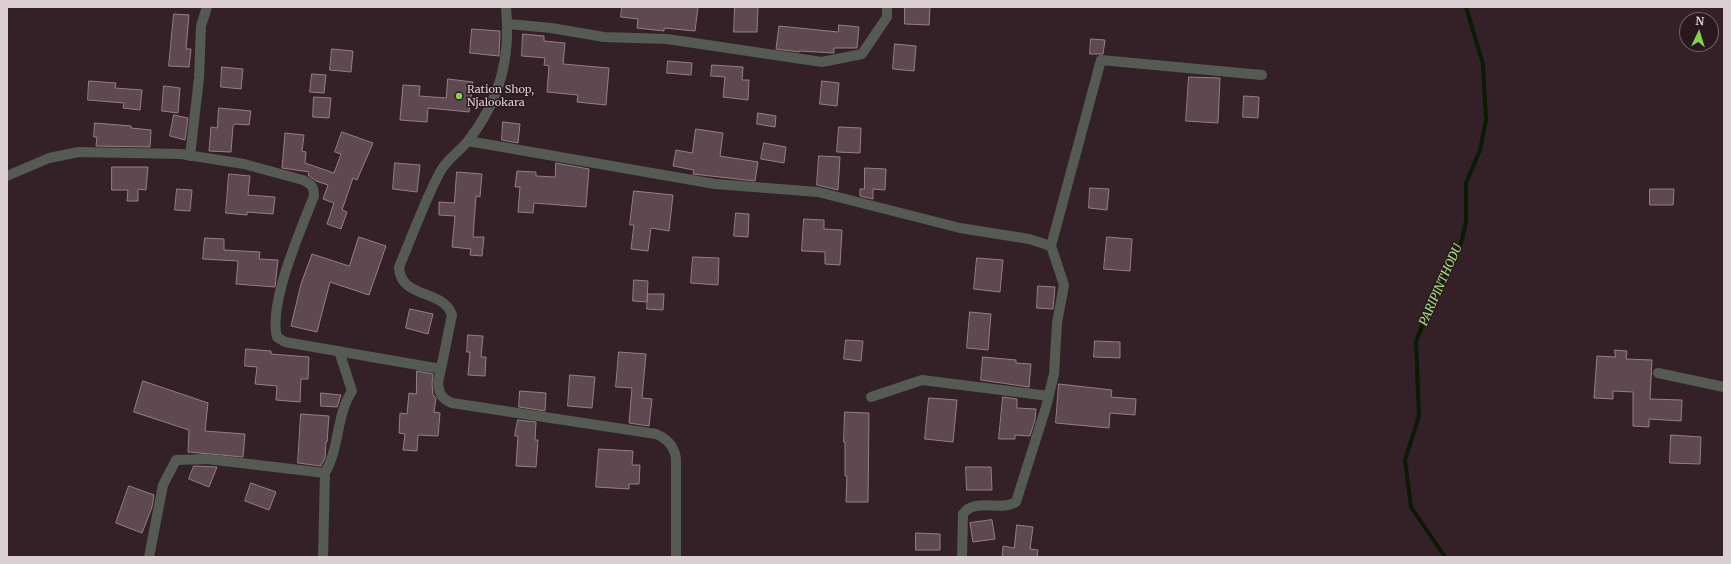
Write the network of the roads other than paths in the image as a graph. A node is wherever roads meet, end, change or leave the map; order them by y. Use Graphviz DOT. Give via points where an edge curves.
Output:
graph roads {
  1 [pos="207,7"];
  2 [pos="506,7"];
  3 [pos="887,7"];
  4 [pos="508,24"];
  5 [pos="1262,75"];
  6 [pos="468,141"];
  7 [pos="190,156"];
  8 [pos="7,176"];
  9 [pos="1051,246"];
  10 [pos="339,352"];
  11 [pos="441,369"];
  12 [pos="1658,373"];
  13 [pos="1724,387"];
  14 [pos="871,396"];
  15 [pos="1049,396"];
  16 [pos="325,473"];
  17 [pos="148,557"];
  18 [pos="323,557"];
  19 [pos="676,557"];
  20 [pos="962,557"];
  1 -- 7 [label="street" via="201,26 199,78"];
  2 -- 4 [label="street"];
  3 -- 4 [label="street" via="887,17 862,54 822,62 667,39 618,38"];
  4 -- 6 [label="street" via="504,70 484,116"];
  5 -- 9 [label="street" via="1101,60"];
  6 -- 9 [label="street" via="715,184 818,192 960,228 1029,238"];
  6 -- 11 [label="street" via="440,171 399,267 399,276 405,284 444,303 450,309 452,315"];
  7 -- 8 [label="street" via="79,152 49,158"];
  7 -- 10 [label="street" via="244,164 311,184 314,196 288,264 278,303 275,331 277,337 284,342"];
  9 -- 15 [label="street" via="1064,285 1057,323 1054,374"];
  10 -- 11 [label="street"];
  10 -- 16 [label="street" via="352,390 346,400 331,462"];
  11 -- 19 [label="street" via="439,393 452,403 656,434 668,441 676,460"];
  12 -- 13 [label="street"];
  14 -- 15 [label="street" via="922,380"];
  15 -- 20 [label="street" via="1016,502 1005,506 973,506 966,510 963,514"];
  16 -- 17 [label="street" via="207,459 176,460 163,485"];
  16 -- 18 [label="street"];
}
